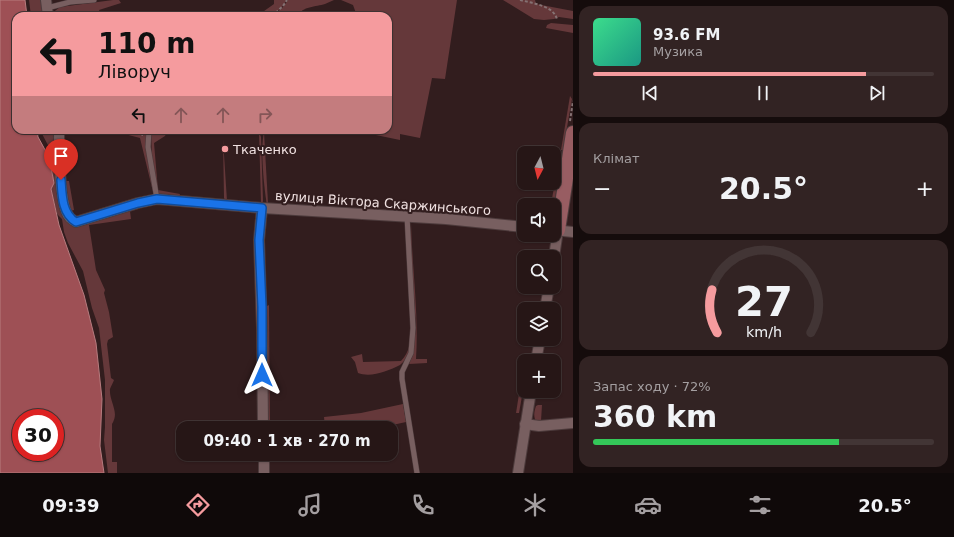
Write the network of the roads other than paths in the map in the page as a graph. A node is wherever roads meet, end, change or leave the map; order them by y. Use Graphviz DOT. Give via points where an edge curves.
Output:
graph roads {
  1 [pos="94,0"];
  2 [pos="47,8"];
  3 [pos="573,133"];
  4 [pos="59,134"];
  5 [pos="149,134"];
  6 [pos="157,199"];
  7 [pos="561,201"];
  8 [pos="262,208"];
  9 [pos="408,216"];
  10 [pos="517,226"];
  11 [pos="561,231"];
  12 [pos="573,232"];
  13 [pos="530,398"];
  14 [pos="263,421"];
  15 [pos="573,423"];
  16 [pos="525,424"];
  17 [pos="264,461"];
  18 [pos="264,473"];
  19 [pos="417,473"];
  20 [pos="518,473"];
  1 -- 2 [label="lane" via="70,2"];
  3 -- 7 [label="street"];
  4 -- 6 [label="street, вулиця Віктора Скаржинського" via="62,192 70,219 76,222"];
  5 -- 6 [label="lane" via="148,147"];
  6 -- 8 [label="street, вулиця Віктора Скаржинського"];
  8 -- 9 [label="street, вулиця Віктора Скаржинського"];
  8 -- 14 [label="street" via="259,240"];
  9 -- 10 [label="street, вулиця Віктора Скаржинського"];
  9 -- 19 [label="lane" via="413,328 411,353 402,372 402,378"];
  11 -- 12 [label="street"];
  13 -- 16 [label="street"];
  15 -- 16 [label="street" via="539,426"];
  16 -- 20 [label="street"];
  17 -- 18 [label="street"];
}
